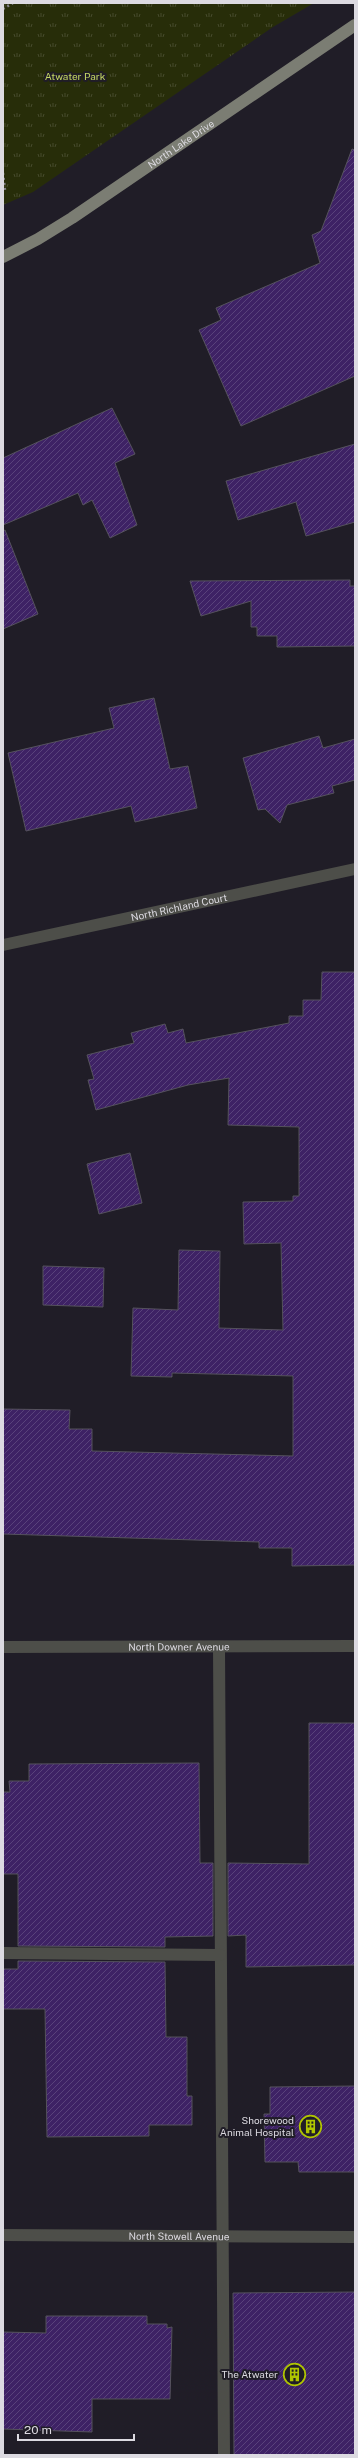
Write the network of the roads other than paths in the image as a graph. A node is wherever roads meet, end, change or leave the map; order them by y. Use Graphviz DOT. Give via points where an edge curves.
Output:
graph roads {
  1 [pos="355,25"];
  2 [pos="3,257"];
  3 [pos="355,869"];
  4 [pos="3,945"];
  5 [pos="355,1646"];
  6 [pos="3,1647"];
  7 [pos="219,1648"];
  8 [pos="3,1953"];
  9 [pos="220,1955"];
  10 [pos="3,2236"];
  11 [pos="221,2237"];
  12 [pos="355,2237"];
  13 [pos="224,2455"];
  1 -- 2 [label="main road, North Lake Drive" via="72,218"];
  3 -- 4 [label="street, North Richland Court"];
  5 -- 7 [label="street, North Downer Avenue"];
  6 -- 7 [label="street, North Downer Avenue"];
  7 -- 9 [label="street"];
  8 -- 9 [label="street"];
  9 -- 11 [label="street"];
  10 -- 11 [label="street, North Stowell Avenue"];
  11 -- 12 [label="street, North Stowell Avenue"];
  11 -- 13 [label="street"];
}
